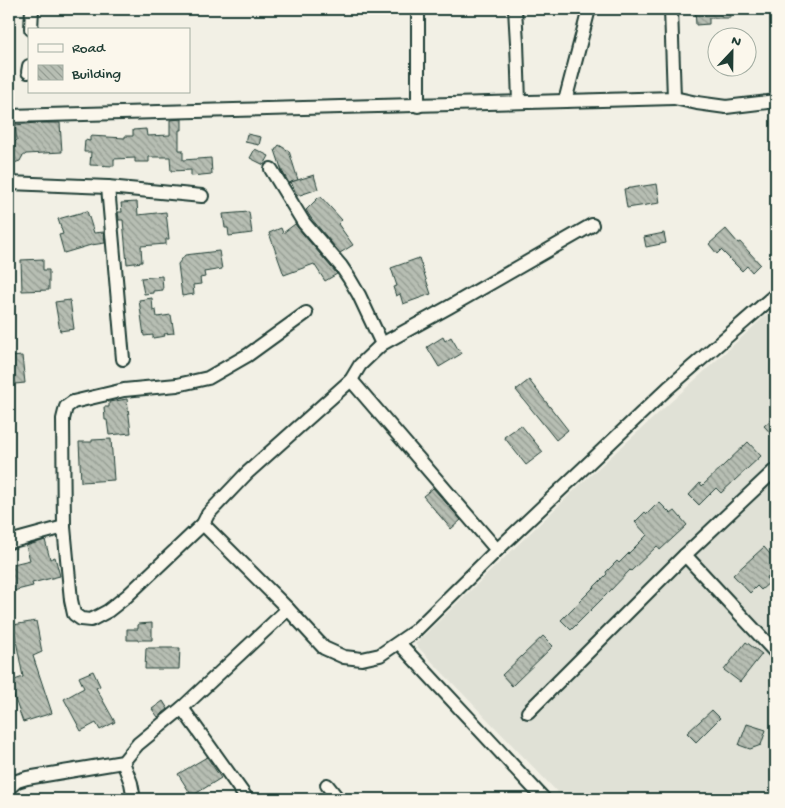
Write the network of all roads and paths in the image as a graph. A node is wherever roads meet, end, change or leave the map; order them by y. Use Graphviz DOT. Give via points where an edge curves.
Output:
graph roads {
  1 [pos="32,9"];
  2 [pos="418,9"];
  3 [pos="515,9"];
  4 [pos="589,9"];
  5 [pos="671,9"];
  6 [pos="31,28"];
  7 [pos="674,98"];
  8 [pos="565,101"];
  9 [pos="776,101"];
  10 [pos="519,102"];
  11 [pos="418,106"];
  12 [pos="9,116"];
  13 [pos="272,169"];
  14 [pos="9,183"];
  15 [pos="108,187"];
  16 [pos="202,196"];
  17 [pos="592,225"];
  18 [pos="776,294"];
  19 [pos="306,314"];
  20 [pos="382,344"];
  21 [pos="124,359"];
  22 [pos="351,380"];
  23 [pos="776,469"];
  24 [pos="203,524"];
  25 [pos="64,527"];
  26 [pos="9,542"];
  27 [pos="497,550"];
  28 [pos="685,555"];
  29 [pos="288,609"];
  30 [pos="398,642"];
  31 [pos="776,654"];
  32 [pos="182,708"];
  33 [pos="528,712"];
  34 [pos="123,762"];
  35 [pos="326,785"];
  36 [pos="9,788"];
  37 [pos="134,799"];
  38 [pos="247,799"];
  39 [pos="338,799"];
  40 [pos="544,799"];
  1 -- 6 [label="street"];
  2 -- 11 [label="street"];
  3 -- 10 [label="street"];
  4 -- 8 [label="street"];
  5 -- 7 [label="street"];
  7 -- 8 [label="street"];
  7 -- 9 [label="street" via="726,107"];
  8 -- 10 [label="street"];
  10 -- 11 [label="street"];
  11 -- 12 [label="street"];
  13 -- 20 [label="street" via="304,223 350,278"];
  14 -- 15 [label="street"];
  15 -- 16 [label="street"];
  15 -- 21 [label="street"];
  17 -- 20 [label="street"];
  18 -- 27 [label="street" via="668,388"];
  19 -- 25 [label="street" via="248,356 208,378 177,385 124,390 74,402 66,407 63,419"];
  20 -- 22 [label="street" via="360,365"];
  22 -- 24 [label="street" via="247,472 208,514"];
  22 -- 27 [label="street"];
  23 -- 28 [label="street"];
  24 -- 25 [label="street" via="127,596 91,620 74,614"];
  24 -- 29 [label="street"];
  25 -- 26 [label="street"];
  27 -- 30 [label="street" via="416,631"];
  28 -- 31 [label="street"];
  28 -- 33 [label="street"];
  29 -- 30 [label="street" via="324,648 344,657 362,659 380,655"];
  29 -- 32 [label="street"];
  30 -- 40 [label="street"];
  32 -- 34 [label="street" via="138,744"];
  32 -- 38 [label="street"];
  34 -- 36 [label="street" via="27,778"];
  34 -- 37 [label="street"];
  35 -- 39 [label="street"];
}
